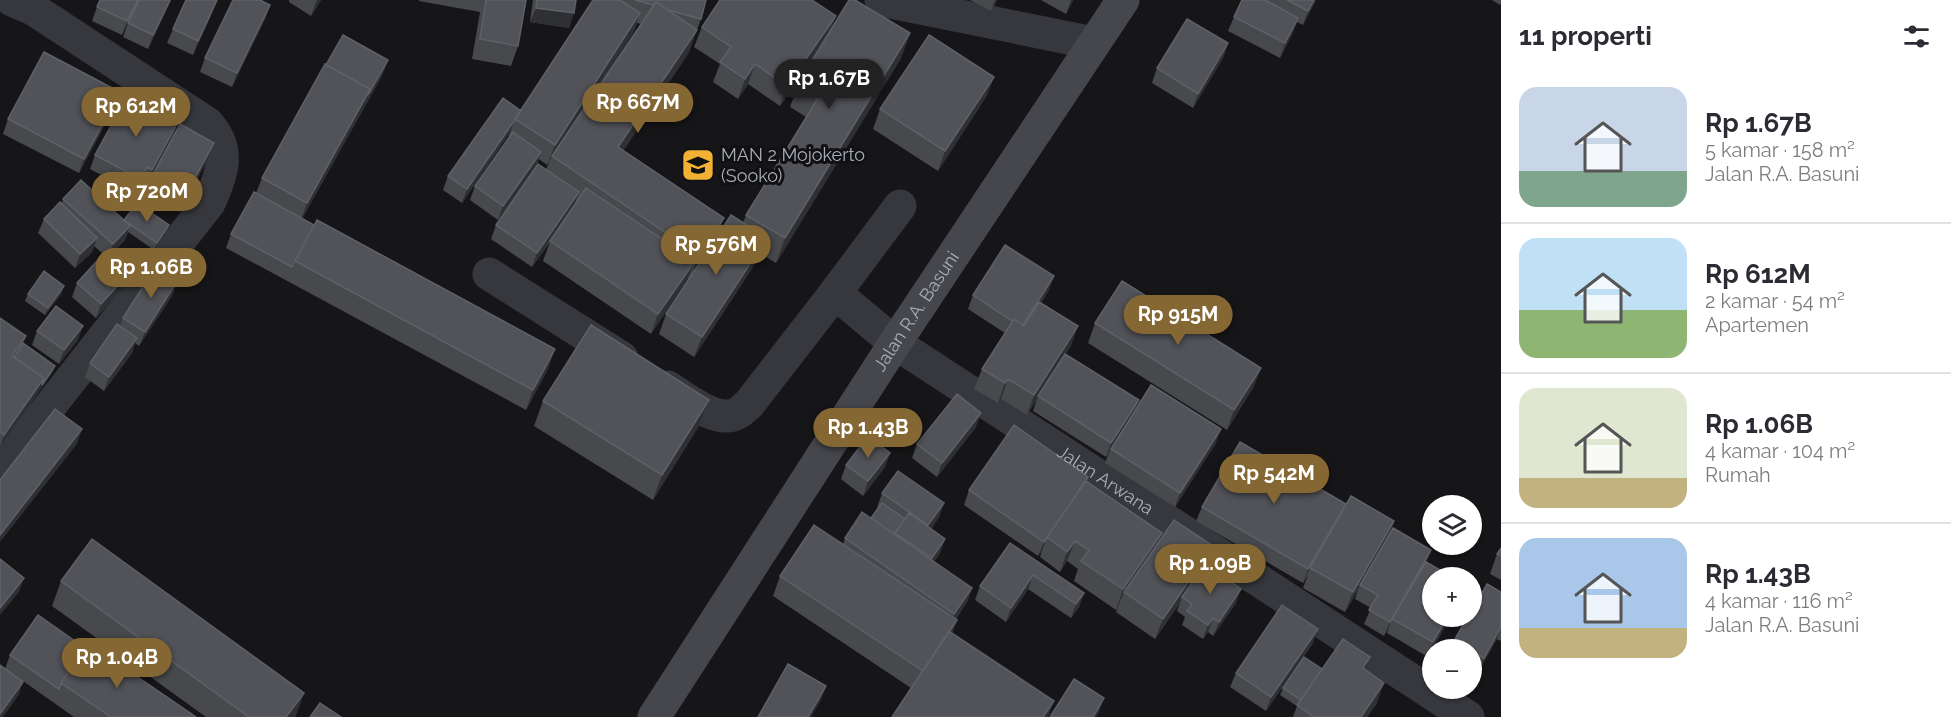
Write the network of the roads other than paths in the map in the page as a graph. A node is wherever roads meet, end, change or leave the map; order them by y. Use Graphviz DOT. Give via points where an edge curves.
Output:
graph roads {
  1 [pos="12,0"];
  2 [pos="881,0"];
  3 [pos="1123,0"];
  4 [pos="1093,43"];
  5 [pos="900,206"];
  6 [pos="489,274"];
  7 [pos="835,293"];
  8 [pos="895,343"];
  9 [pos="0,470"];
  10 [pos="654,717"];
  11 [pos="1468,717"];
  1 -- 9 [label="street" via="33,9 207,123 217,133 222,167 209,203"];
  2 -- 4 [label="street"];
  3 -- 4 [label="main road, Jalan R.A. Basuni"];
  4 -- 8 [label="main road, Jalan R.A. Basuni"];
  5 -- 7 [label="street"];
  6 -- 7 [label="street" via="722,417 736,415 749,404"];
  7 -- 8 [label="street, Jalan Arwana"];
  8 -- 10 [label="main road, Jalan R.A. Basuni"];
  8 -- 11 [label="street, Jalan Arwana"];
}
